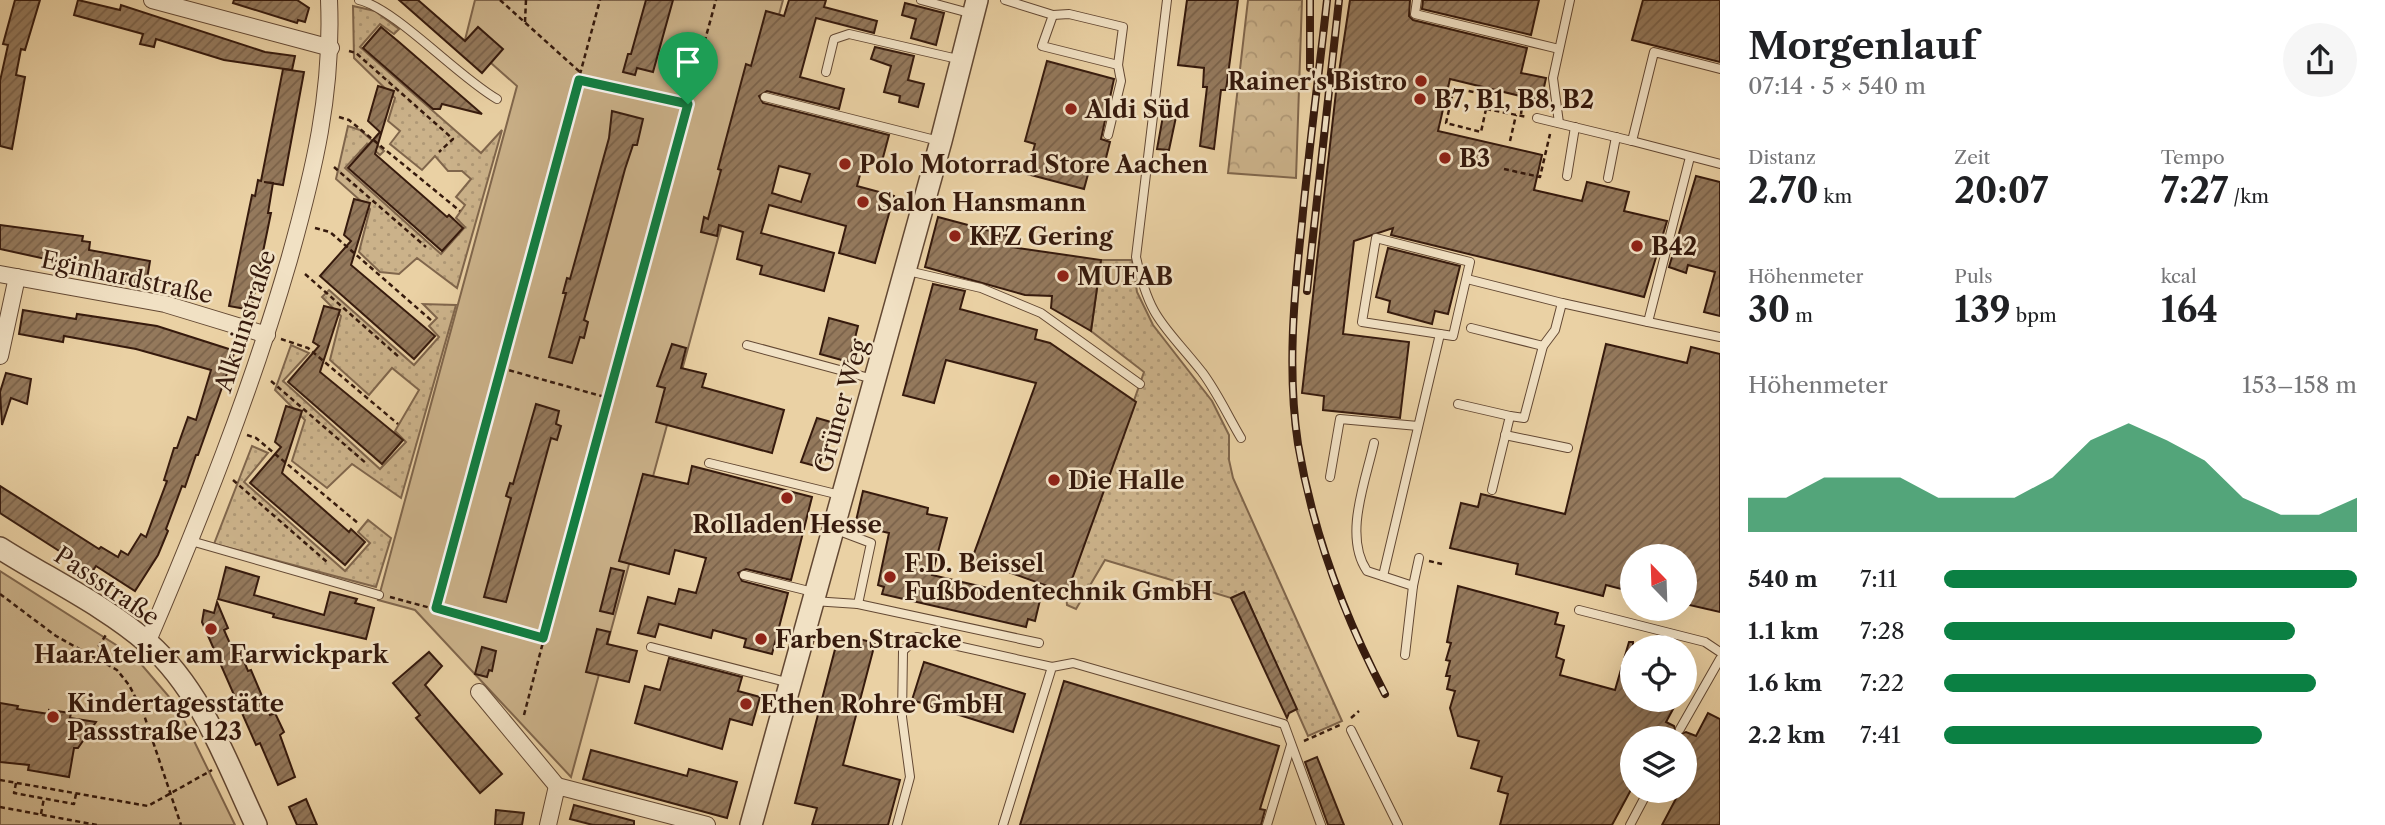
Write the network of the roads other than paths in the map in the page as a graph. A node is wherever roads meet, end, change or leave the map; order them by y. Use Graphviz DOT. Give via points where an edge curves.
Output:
graph roads {
  1 [pos="152,0"];
  2 [pos="329,0"];
  3 [pos="359,0"];
  4 [pos="921,0"];
  5 [pos="1005,0"];
  6 [pos="1167,0"];
  7 [pos="1417,0"];
  8 [pos="1570,0"];
  9 [pos="975,7"];
  10 [pos="1053,15"];
  11 [pos="331,48"];
  12 [pos="1559,49"];
  13 [pos="962,60"];
  14 [pos="1118,65"];
  15 [pos="1720,69"];
  16 [pos="826,72"];
  17 [pos="765,97"];
  18 [pos="497,99"];
  19 [pos="1538,118"];
  20 [pos="1556,122"];
  21 [pos="1575,127"];
  22 [pos="1108,135"];
  23 [pos="1616,137"];
  24 [pos="942,141"];
  25 [pos="1632,141"];
  26 [pos="1690,156"];
  27 [pos="1720,164"];
  28 [pos="1567,176"];
  29 [pos="1608,178"];
  30 [pos="905,270"];
  31 [pos="0,274"];
  32 [pos="18,277"];
  33 [pos="1467,279"];
  34 [pos="1562,303"];
  35 [pos="1648,322"];
  36 [pos="1472,328"];
  37 [pos="1440,334"];
  38 [pos="267,335"];
  39 [pos="1720,337"];
  40 [pos="747,345"];
  41 [pos="1543,345"];
  42 [pos="0,356"];
  43 [pos="876,380"];
  44 [pos="1140,384"];
  45 [pos="1458,404"];
  46 [pos="1510,416"];
  47 [pos="1418,426"];
  48 [pos="1505,435"];
  49 [pos="1241,438"];
  50 [pos="1374,443"];
  51 [pos="1568,449"];
  52 [pos="709,463"];
  53 [pos="1331,477"];
  54 [pos="1492,490"];
  55 [pos="843,496"];
  56 [pos="834,529"];
  57 [pos="191,541"];
  58 [pos="0,548"];
  59 [pos="1419,558"];
  60 [pos="744,575"];
  61 [pos="1383,576"];
  62 [pos="1413,586"];
  63 [pos="379,595"];
  64 [pos="815,597"];
  65 [pos="858,604"];
  66 [pos="1579,610"];
  67 [pos="148,643"];
  68 [pos="1039,643"];
  69 [pos="651,647"];
  70 [pos="1720,652"];
  71 [pos="1405,655"];
  72 [pos="1720,659"];
  73 [pos="1052,667"];
  74 [pos="791,683"];
  75 [pos="479,692"];
  76 [pos="1682,726"];
  77 [pos="1351,730"];
  78 [pos="1291,745"];
  79 [pos="557,786"];
  80 [pos="1642,803"];
  81 [pos="256,825"];
  82 [pos="548,825"];
  83 [pos="707,825"];
  84 [pos="751,825"];
  85 [pos="897,825"];
  86 [pos="1003,825"];
  87 [pos="1267,825"];
  88 [pos="1321,825"];
  89 [pos="1398,825"];
  90 [pos="1630,825"];
  1 -- 11 [label="street"];
  2 -- 11 [label="street, Alkuinstraße"];
  3 -- 18 [label="lane" via="396,21 472,85"];
  4 -- 9 [label="lane"];
  5 -- 10 [label="lane"];
  6 -- 49 [label="lane" via="1136,257 1149,305 1172,340 1203,373"];
  7 -- 12 [label="lane" via="1415,14"];
  8 -- 12 [label="lane"];
  9 -- 13 [label="street, Grüner Weg"];
  10 -- 14 [label="lane" via="1069,14 1123,27"];
  10 -- 14 [label="lane" via="1042,46"];
  11 -- 38 [label="street, Alkuinstraße" via="324,114"];
  12 -- 20 [label="lane" via="1553,78"];
  13 -- 16 [label="lane" via="849,34 834,39"];
  13 -- 24 [label="street, Grüner Weg"];
  14 -- 22 [label="lane" via="1121,81"];
  15 -- 25 [label="lane" via="1654,52"];
  17 -- 24 [label="lane"];
  19 -- 20 [label="lane"];
  20 -- 21 [label="lane"];
  21 -- 23 [label="lane"];
  21 -- 28 [label="lane"];
  23 -- 25 [label="lane"];
  23 -- 29 [label="lane"];
  24 -- 30 [label="street, Grüner Weg"];
  25 -- 26 [label="lane"];
  26 -- 27 [label="lane"];
  26 -- 35 [label="lane"];
  30 -- 43 [label="street, Grüner Weg"];
  30 -- 44 [label="lane" via="981,288 1041,313"];
  31 -- 32 [label="street, Eginhardstraße"];
  32 -- 38 [label="street, Eginhardstraße" via="165,304"];
  32 -- 42 [label="street, Eginhardstraße"];
  33 -- 34 [label="lane"];
  33 -- 37 [label="lane" via="1453,336"];
  33 -- 37 [label="lane" via="1471,262 1377,238 1362,322"];
  34 -- 35 [label="lane"];
  34 -- 41 [label="lane" via="1555,330"];
  35 -- 39 [label="lane"];
  36 -- 41 [label="lane"];
  37 -- 47 [label="lane"];
  38 -- 57 [label="street, Alkuinstraße"];
  40 -- 43 [label="lane"];
  41 -- 46 [label="lane" via="1524,418"];
  43 -- 55 [label="street, Grüner Weg"];
  45 -- 46 [label="lane"];
  46 -- 48 [label="lane"];
  47 -- 53 [label="lane" via="1340,419"];
  47 -- 61 [label="lane"];
  48 -- 51 [label="lane"];
  48 -- 54 [label="lane"];
  50 -- 61 [label="lane" via="1358,537 1366,569"];
  52 -- 55 [label="lane"];
  55 -- 56 [label="street, Grüner Weg"];
  56 -- 64 [label="street, Grüner Weg"];
  56 -- 65 [label="lane" via="871,543"];
  57 -- 63 [label="lane"];
  57 -- 67 [label="street, Alkuinstraße"];
  58 -- 67 [label="street, Passstraße"];
  59 -- 62 [label="lane"];
  60 -- 64 [label="lane"];
  61 -- 62 [label="lane"];
  62 -- 71 [label="lane"];
  64 -- 65 [label="lane"];
  64 -- 74 [label="street, Grüner Weg"];
  65 -- 68 [label="lane"];
  66 -- 70 [label="lane" via="1705,642"];
  67 -- 81 [label="street, Passstraße" via="203,711"];
  69 -- 74 [label="lane"];
  72 -- 76 [label="lane"];
  73 -- 78 [label="lane" via="1073,663 1284,724"];
  73 -- 85 [label="lane" via="917,637 903,651 902,717 910,777"];
  73 -- 86 [label="lane"];
  74 -- 84 [label="street, Grüner Weg"];
  75 -- 79 [label="street"];
  77 -- 89 [label="lane"];
  78 -- 87 [label="lane"];
  78 -- 88 [label="lane"];
  79 -- 82 [label="street"];
  79 -- 83 [label="street"];
  80 -- 90 [label="lane"];
}
